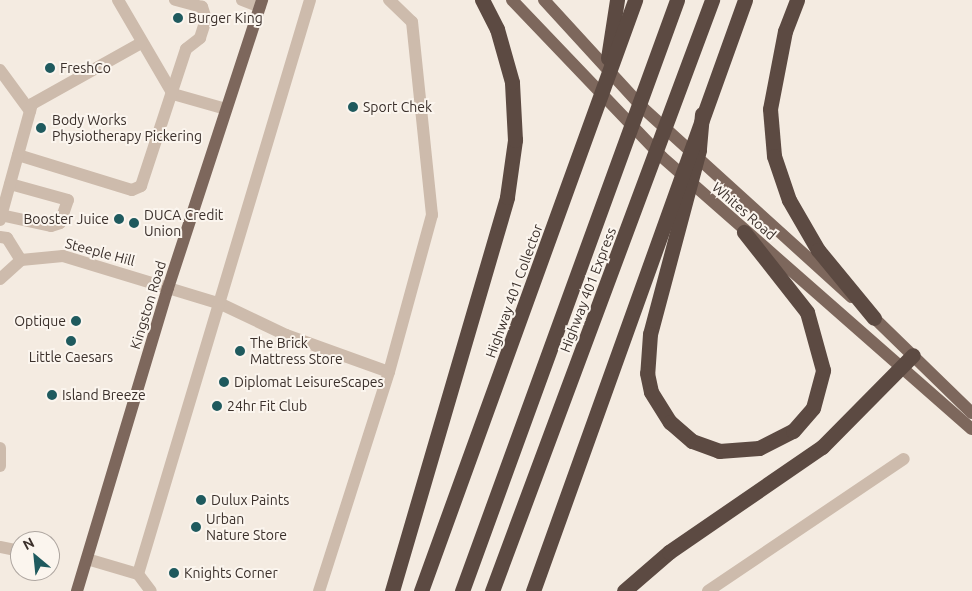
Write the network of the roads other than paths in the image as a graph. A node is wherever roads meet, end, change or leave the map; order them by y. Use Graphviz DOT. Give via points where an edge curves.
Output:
graph roads {
  1 [pos="118,0"];
  2 [pos="175,0"];
  3 [pos="242,0"];
  4 [pos="310,0"];
  5 [pos="389,0"];
  6 [pos="482,0"];
  7 [pos="512,0"];
  8 [pos="544,0"];
  9 [pos="617,0"];
  10 [pos="635,0"];
  11 [pos="677,0"];
  12 [pos="712,0"];
  13 [pos="745,0"];
  14 [pos="797,0"];
  15 [pos="261,4"];
  16 [pos="141,43"];
  17 [pos="0,70"];
  18 [pos="173,94"];
  19 [pos="603,96"];
  20 [pos="226,109"];
  21 [pos="30,110"];
  22 [pos="702,114"];
  23 [pos="18,155"];
  24 [pos="10,184"];
  25 [pos="1,217"];
  26 [pos="744,232"];
  27 [pos="0,237"];
  28 [pos="21,260"];
  29 [pos="0,279"];
  30 [pos="168,288"];
  31 [pos="221,304"];
  32 [pos="874,318"];
  33 [pos="908,360"];
  34 [pos="389,372"];
  35 [pos="972,413"];
  36 [pos="972,429"];
  37 [pos="0,448"];
  38 [pos="904,459"];
  39 [pos="0,466"];
  40 [pos="87,559"];
  41 [pos="138,574"];
  42 [pos="77,591"];
  43 [pos="151,591"];
  44 [pos="319,591"];
  45 [pos="392,591"];
  46 [pos="421,591"];
  47 [pos="462,591"];
  48 [pos="492,591"];
  49 [pos="533,591"];
  50 [pos="624,591"];
  51 [pos="708,591"];
  1 -- 16 [label="street"];
  2 -- 18 [label="street" via="206,10 200,38 191,43"];
  3 -- 15 [label="street"];
  4 -- 31 [label="street"];
  5 -- 34 [label="street" via="412,22 432,215"];
  6 -- 45 [label="highway" via="497,29 512,82 515,140 507,197"];
  7 -- 26 [label="main road, Whites Road"];
  8 -- 32 [label="main road, Whites Road" via="570,31 726,188"];
  9 -- 19 [label="highway"];
  10 -- 19 [label="highway, Highway 401 Collector"];
  11 -- 47 [label="highway, Highway 401 Express"];
  12 -- 48 [label="highway, Highway 401 Express"];
  13 -- 22 [label="highway"];
  14 -- 32 [label="highway" via="785,31 770,108 774,156 789,200 818,250"];
  15 -- 20 [label="main road, Kingston Road"];
  16 -- 18 [label="street"];
  16 -- 21 [label="street" via="32,104"];
  17 -- 21 [label="street"];
  18 -- 20 [label="street"];
  18 -- 23 [label="street" via="141,186 132,190"];
  19 -- 46 [label="highway, Highway 401 Collector"];
  20 -- 30 [label="main road, Kingston Road"];
  21 -- 23 [label="street"];
  22 -- 26 [label="highway" via="699,150 650,334 647,373 651,392 670,422 692,441 719,451 759,448 793,430 813,408 822,377 821,351 807,312"];
  22 -- 49 [label="highway"];
  23 -- 24 [label="street"];
  24 -- 25 [label="street"];
  24 -- 25 [label="street" via="68,200 60,223 51,226"];
  26 -- 33 [label="main road, Whites Road"];
  27 -- 28 [label="street" via="7,238"];
  28 -- 29 [label="street"];
  28 -- 30 [label="street, Steeple Hill" via="63,256"];
  30 -- 31 [label="street, Steeple Hill"];
  30 -- 40 [label="main road, Kingston Road"];
  31 -- 34 [label="street, Steeple Hill" via="286,335"];
  31 -- 41 [label="street"];
  32 -- 33 [label="main road, Whites Road"];
  33 -- 35 [label="main road, Whites Road"];
  33 -- 36 [label="main road, Whites Road"];
  33 -- 50 [label="highway" via="822,447 669,552"];
  34 -- 44 [label="street"];
  37 -- 39 [label="street"];
  38 -- 51 [label="street"];
  40 -- 41 [label="street"];
  40 -- 42 [label="main road, Kingston Road"];
  41 -- 43 [label="street"];
}
